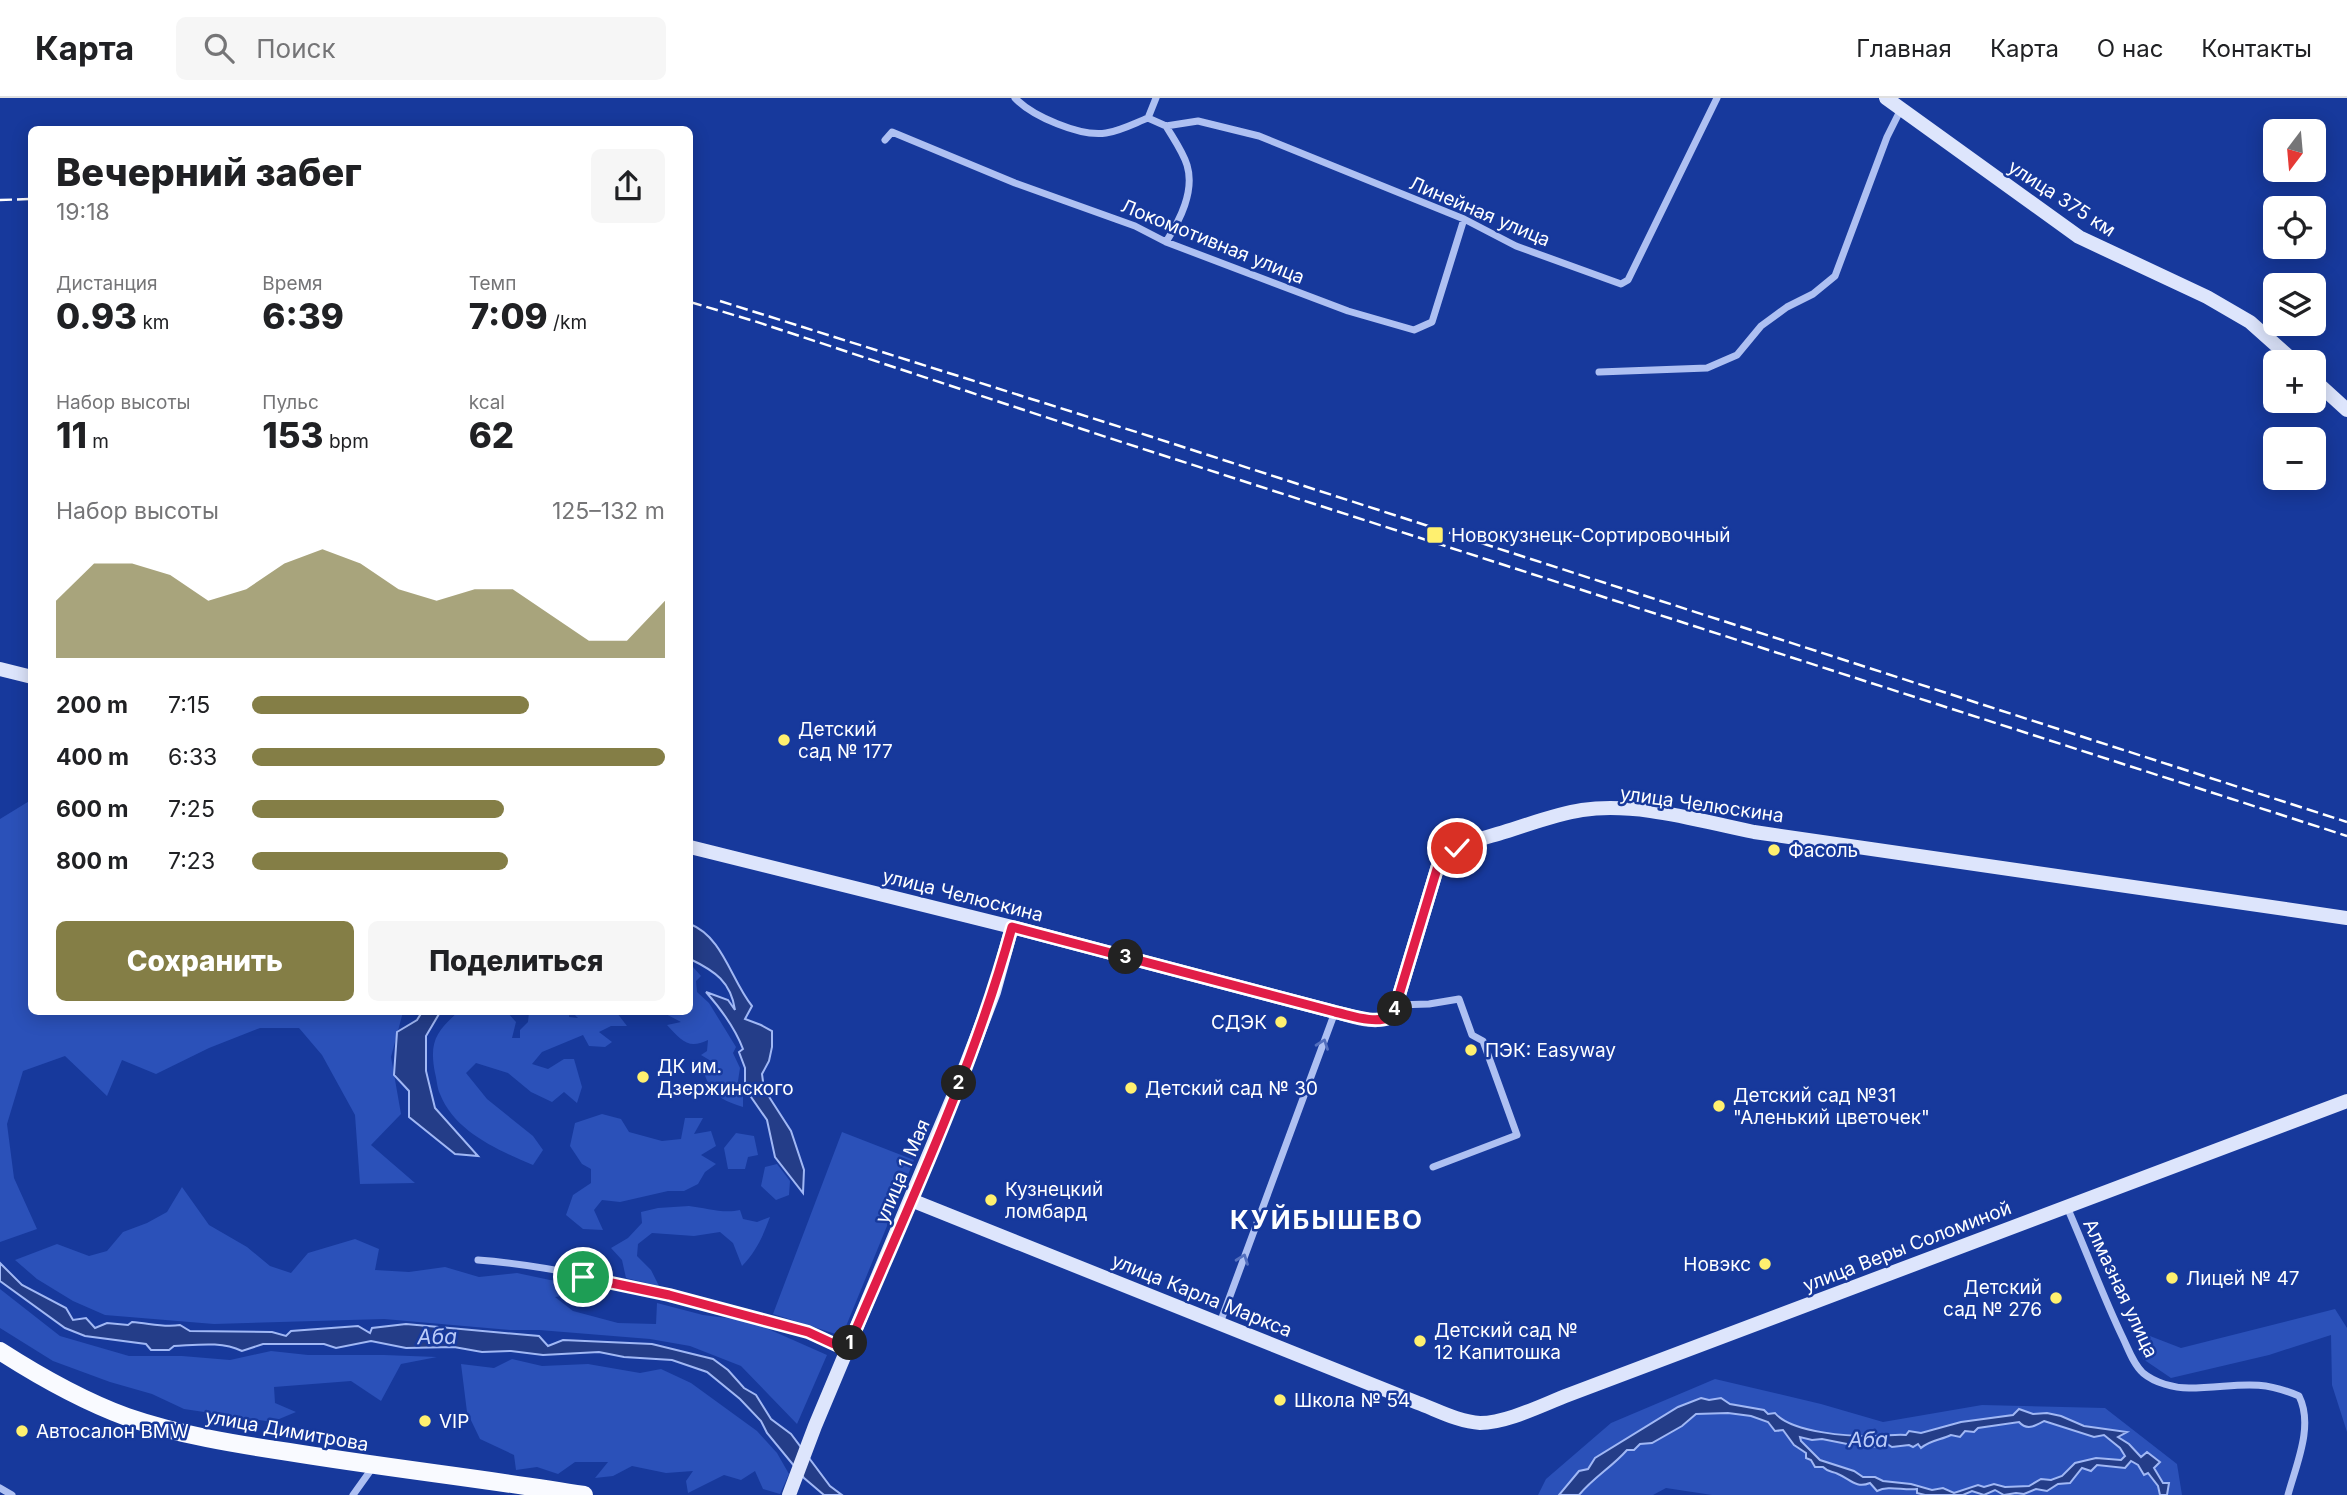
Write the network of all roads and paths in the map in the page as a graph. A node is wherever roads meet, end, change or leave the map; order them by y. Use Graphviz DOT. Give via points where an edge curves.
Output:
graph roads {
  1 [pos="1016,98"];
  2 [pos="1156,98"];
  3 [pos="1717,98"];
  4 [pos="1886,98"];
  5 [pos="1902,109"];
  6 [pos="1148,118"];
  7 [pos="1167,126"];
  8 [pos="885,140"];
  9 [pos="1464,219"];
  10 [pos="1167,242"];
  11 [pos="2282,350"];
  12 [pos="1600,372"];
  13 [pos="2326,391"];
  14 [pos="2347,410"];
  15 [pos="0,669"];
  16 [pos="28,676"];
  17 [pos="693,848"];
  18 [pos="2347,918"];
  19 [pos="1012,927"];
  20 [pos="1396,1005"];
  21 [pos="1335,1012"];
  22 [pos="2347,1101"];
  23 [pos="1433,1167"];
  24 [pos="911,1200"];
  25 [pos="2066,1206"];
  26 [pos="478,1260"];
  27 [pos="1220,1323"];
  28 [pos="847,1350"];
  29 [pos="0,1351"];
  30 [pos="1480,1423"];
  31 [pos="373,1466"];
  32 [pos="0,1488"];
  33 [pos="12,1495"];
  34 [pos="353,1495"];
  35 [pos="584,1495"];
  36 [pos="789,1495"];
  37 [pos="2288,1495"];
  1 -- 6 [label="street" via="1044,117 1081,132 1107,133"];
  2 -- 6 [label="street"];
  3 -- 9 [label="street, Линейная улица" via="1627,282 1618,284 1516,246"];
  4 -- 5 [label="street, улица 375 км"];
  5 -- 11 [label="street, улица 375 км" via="2079,237 2207,297 2250,322"];
  5 -- 12 [label="street" via="1887,136 1835,276 1761,326 1737,355 1707,368"];
  6 -- 7 [label="street, Линейная улица"];
  7 -- 9 [label="street, Линейная улица" via="1198,121 1259,136"];
  7 -- 10 [label="street" via="1190,179 1178,224"];
  8 -- 10 [label="street, Локомотивная улица" via="892,132"];
  9 -- 10 [label="street, Локомотивная улица" via="1432,322 1414,330 1348,311"];
  13 -- 14 [label="street"];
  15 -- 16 [label="street"];
  17 -- 19 [label="street, улица Челюскина"];
  18 -- 20 [label="street, улица Челюскина" via="1767,834 1656,813 1583,810 1457,848 1440,859"];
  19 -- 21 [label="street, улица Челюскина"];
  19 -- 24 [label="street, улица 1 Мая" via="994,992"];
  20 -- 21 [label="street, улица Челюскина" via="1391,1017 1384,1020"];
  20 -- 23 [label="street" via="1459,999 1472,1035 1483,1041 1517,1135"];
  27 -- 21 [label="street, one-way"];
  22 -- 25 [label="street, улица Веры Соломиной"];
  24 -- 27 [label="street, улица Карла Маркса"];
  24 -- 28 [label="street, улица 1 Мая"];
  25 -- 30 [label="street, улица Веры Соломиной" via="1546,1404"];
  25 -- 37 [label="street, Алмазная улица" via="2136,1365 2145,1374 2181,1388 2255,1383 2300,1396 2306,1409 2305,1429"];
  26 -- 28 [label="street" via="520,1263 669,1295 808,1332"];
  27 -- 30 [label="street, улица Карла Маркса" via="1451,1416"];
  28 -- 36 [label="street, улица 1 Мая"];
  29 -- 31 [label="main road, улица Димитрова" via="48,1382 129,1417 196,1436"];
  31 -- 34 [label="street"];
  31 -- 35 [label="main road, улица Димитрова"];
  32 -- 33 [label="street"];
}
